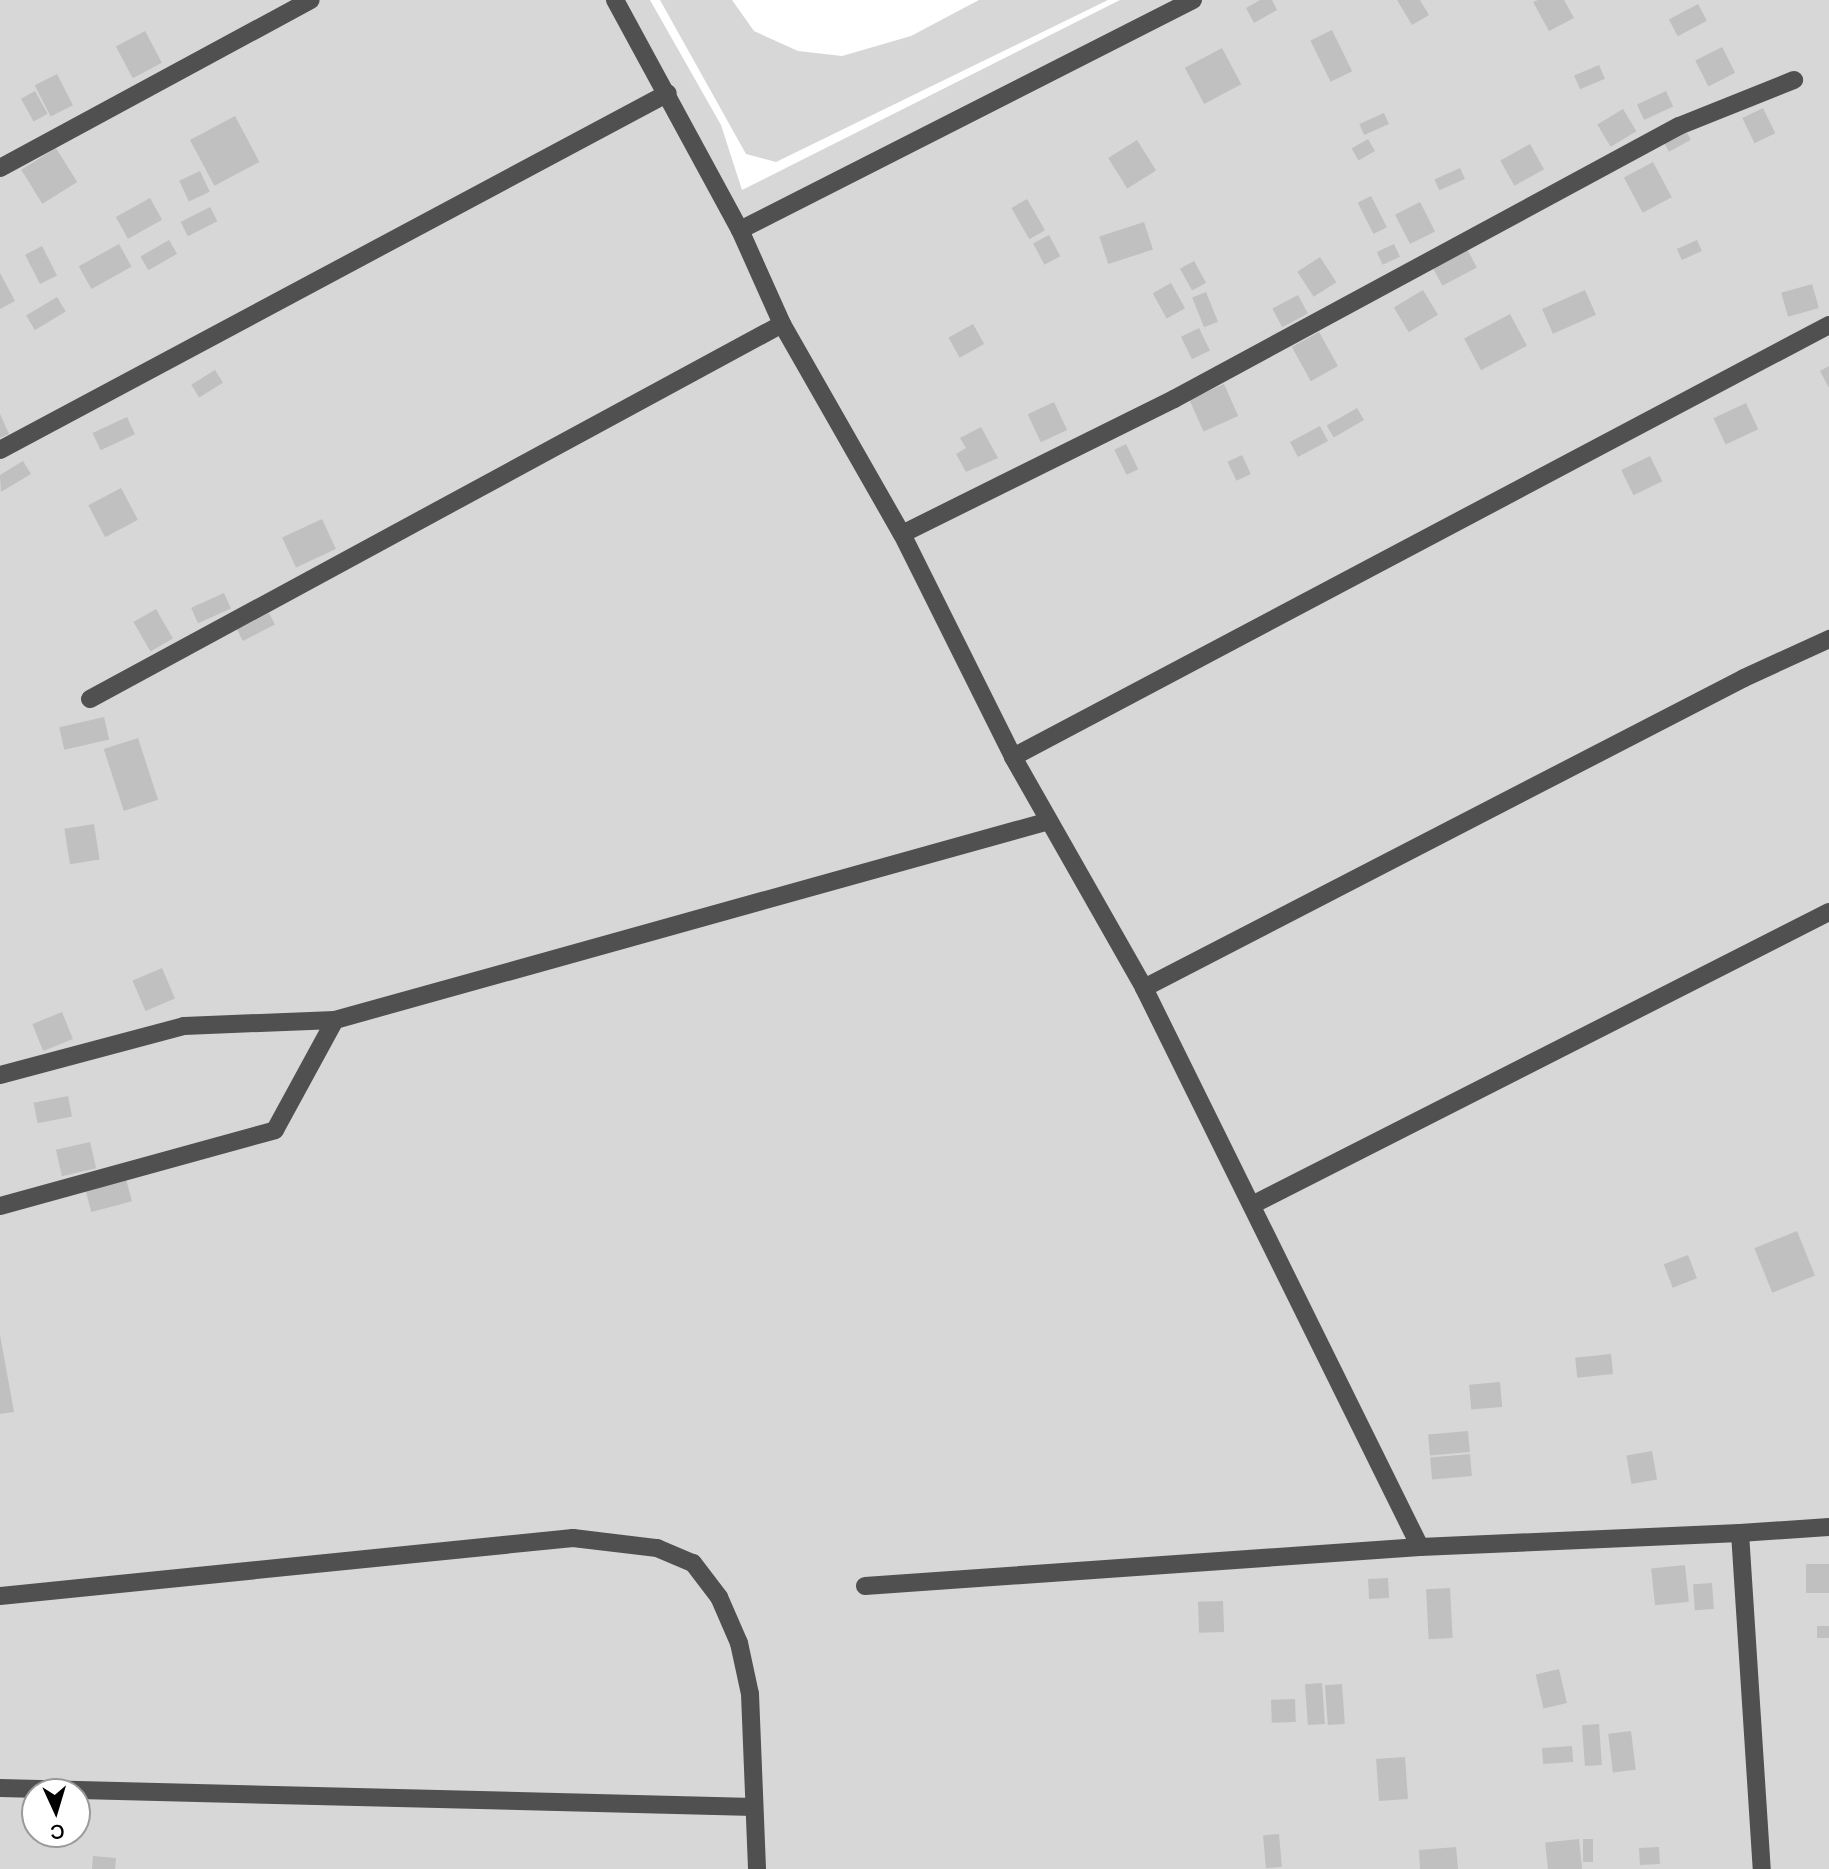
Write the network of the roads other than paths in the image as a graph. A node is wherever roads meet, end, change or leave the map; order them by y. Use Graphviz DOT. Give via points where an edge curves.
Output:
graph roads {
  1 [pos="311,0"];
  2 [pos="615,0"];
  3 [pos="1193,0"];
  4 [pos="1794,80"];
  5 [pos="668,93"];
  6 [pos="0,168"];
  7 [pos="740,230"];
  8 [pos="782,324"];
  9 [pos="1829,326"];
  10 [pos="0,450"];
  11 [pos="902,534"];
  12 [pos="1829,639"];
  13 [pos="90,699"];
  14 [pos="1013,757"];
  15 [pos="1049,821"];
  16 [pos="1829,912"];
  17 [pos="1144,988"];
  18 [pos="335,1020"];
  19 [pos="0,1075"];
  20 [pos="1252,1205"];
  21 [pos="0,1206"];
  22 [pos="1829,1527"];
  23 [pos="1740,1533"];
  24 [pos="1420,1548"];
  25 [pos="865,1586"];
  26 [pos="0,1596"];
  27 [pos="0,1788"];
  28 [pos="754,1807"];
  29 [pos="757,1869"];
  30 [pos="1762,1869"];
  1 -- 6 [label="street"];
  2 -- 5 [label="street"];
  3 -- 7 [label="street"];
  4 -- 11 [label="street" via="1679,126 1174,399"];
  5 -- 7 [label="street"];
  5 -- 10 [label="street"];
  7 -- 8 [label="street"];
  8 -- 11 [label="street"];
  8 -- 13 [label="street"];
  9 -- 14 [label="street"];
  11 -- 14 [label="street"];
  12 -- 17 [label="street" via="1744,678"];
  14 -- 15 [label="street"];
  15 -- 17 [label="street"];
  15 -- 18 [label="street"];
  16 -- 20 [label="street"];
  17 -- 20 [label="street"];
  18 -- 19 [label="street" via="184,1026"];
  18 -- 21 [label="street" via="275,1130"];
  20 -- 24 [label="street"];
  22 -- 23 [label="street"];
  23 -- 24 [label="street"];
  23 -- 30 [label="street"];
  24 -- 25 [label="street"];
  26 -- 28 [label="street" via="573,1538 656,1548 693,1563 719,1597 739,1643 750,1694"];
  27 -- 28 [label="street"];
  28 -- 29 [label="street"];
}
